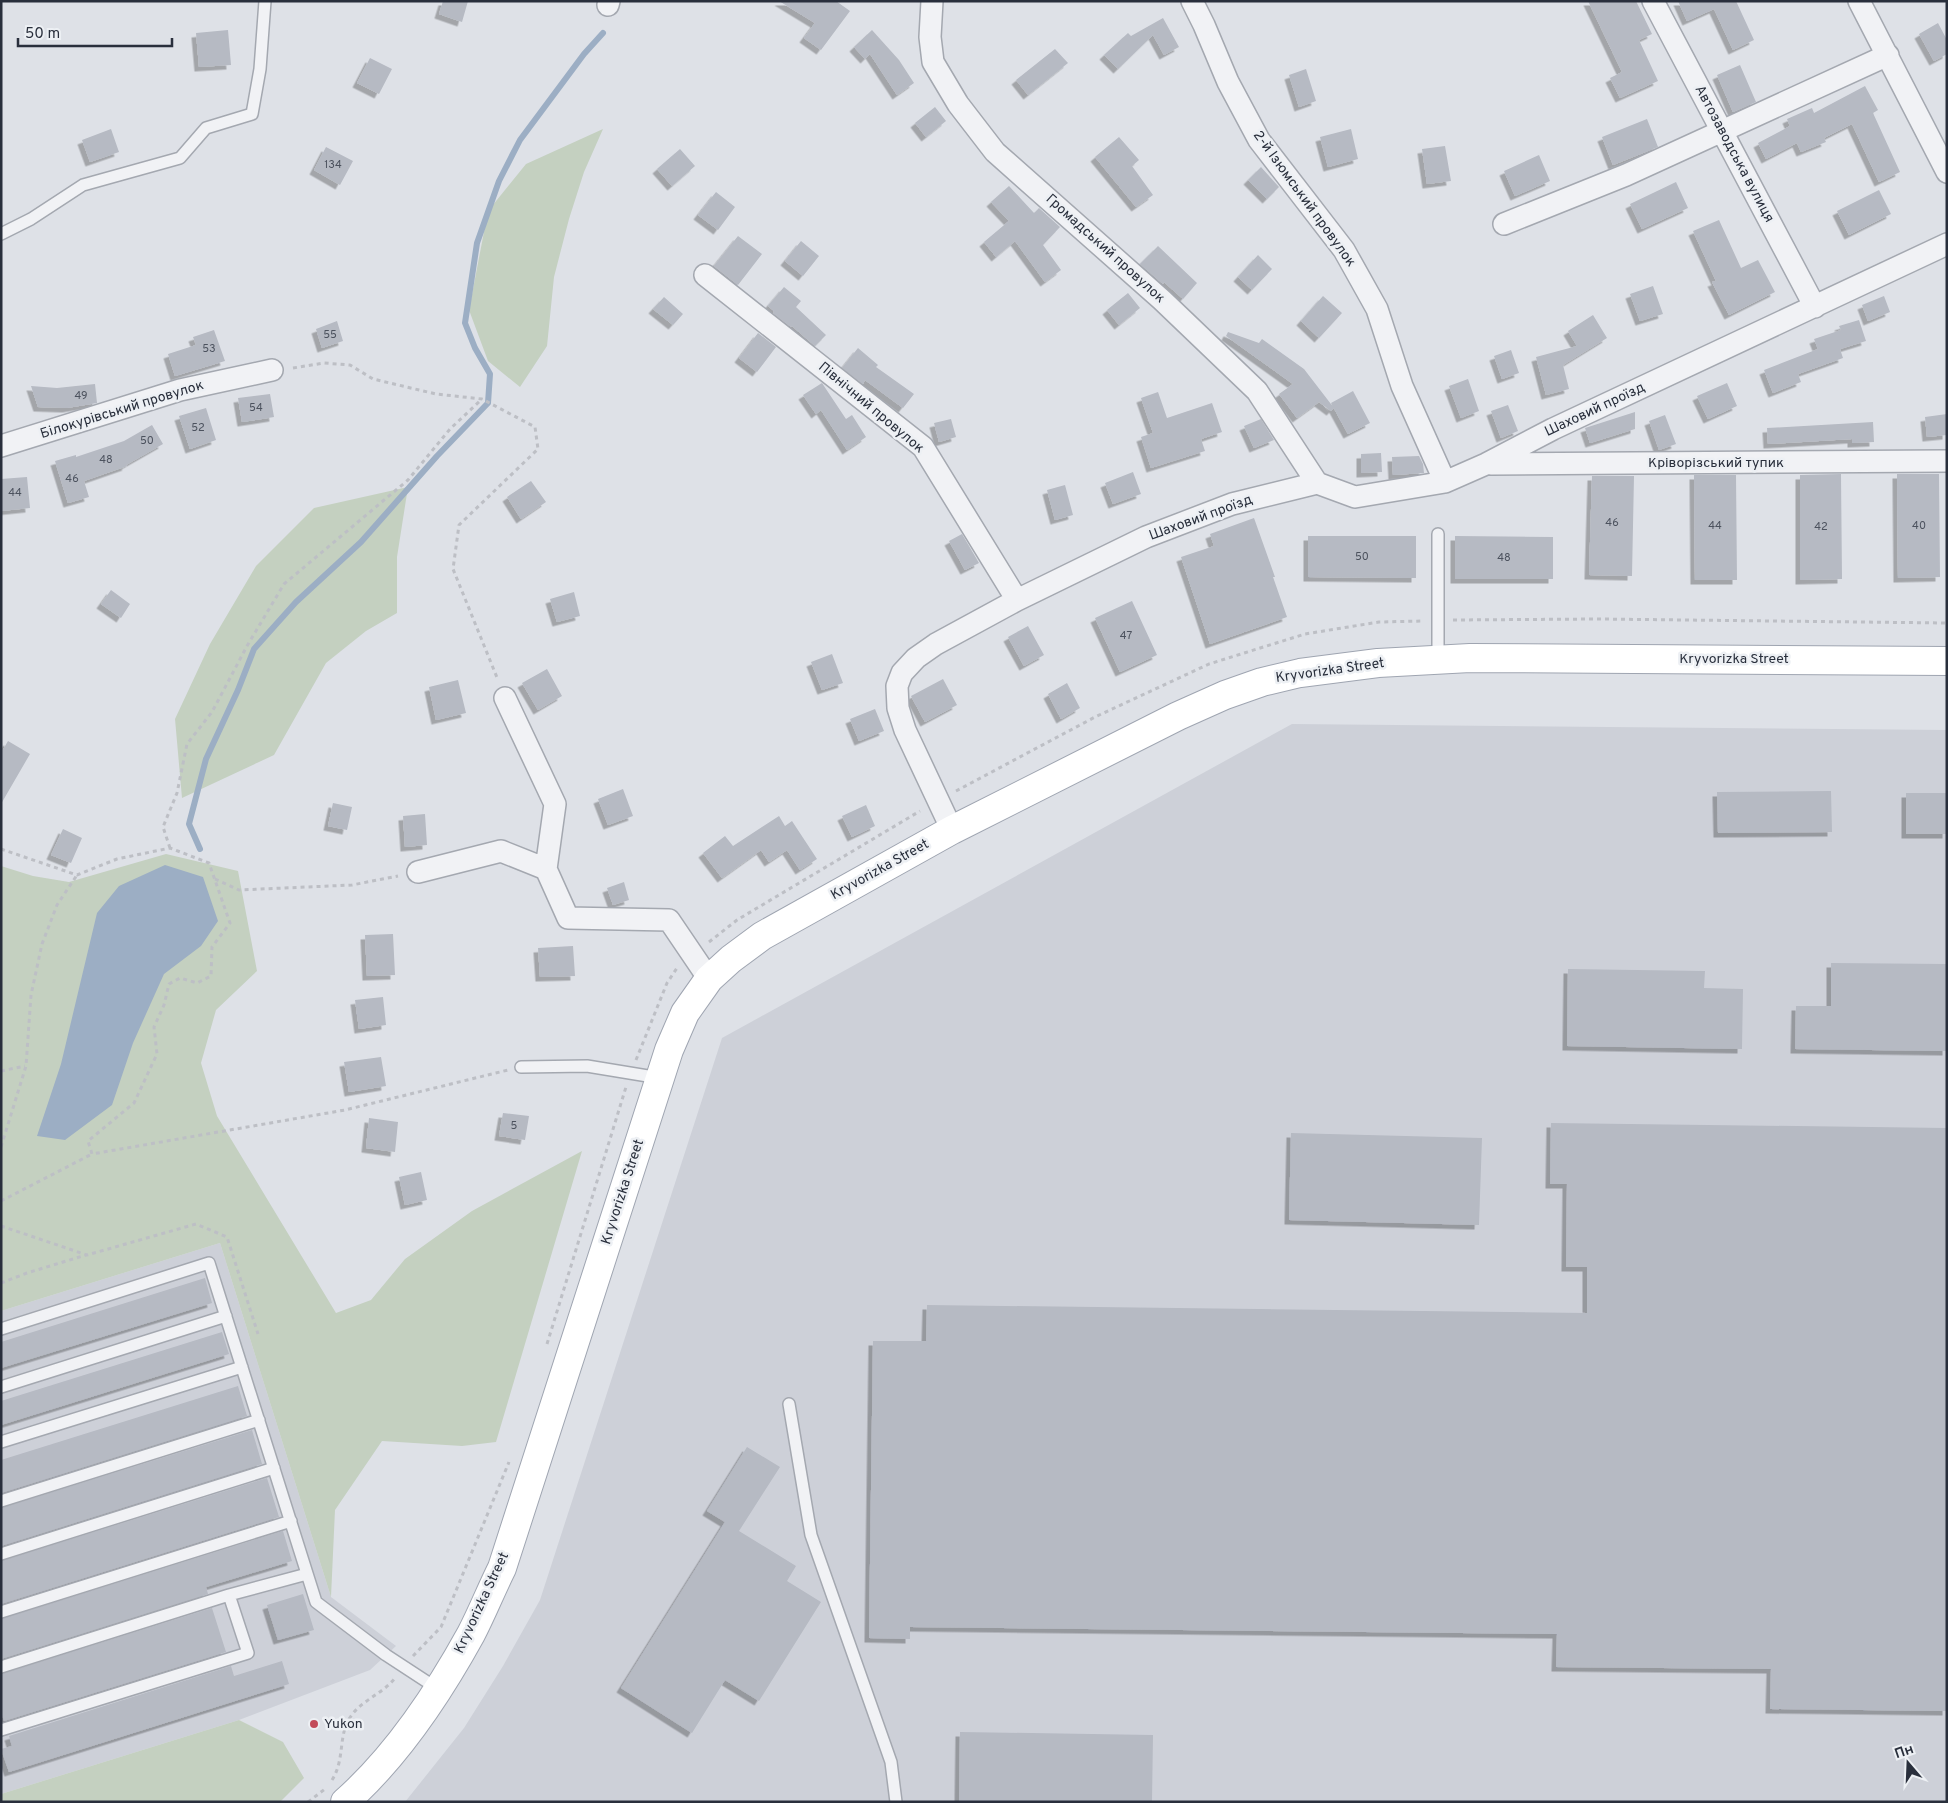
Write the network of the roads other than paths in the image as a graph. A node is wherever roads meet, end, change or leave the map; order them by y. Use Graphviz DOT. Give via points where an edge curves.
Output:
graph roads {
  1 [pos="265,1"];
  2 [pos="932,1"];
  3 [pos="1192,1"];
  4 [pos="1653,1"];
  5 [pos="1860,1"];
  6 [pos="1888,55"];
  7 [pos="1722,131"];
  8 [pos="1947,172"];
  9 [pos="1504,224"];
  10 [pos="1,234"];
  11 [pos="1947,244"];
  12 [pos="705,275"];
  13 [pos="1815,307"];
  14 [pos="272,370"];
  15 [pos="1,446"];
  16 [pos="1947,461"];
  17 [pos="1486,464"];
  18 [pos="1445,482"];
  19 [pos="1317,483"];
  20 [pos="1438,534"];
  21 [pos="1017,600"];
  22 [pos="1438,660"];
  23 [pos="1947,661"];
  24 [pos="505,698"];
  25 [pos="952,830"];
  26 [pos="546,869"];
  27 [pos="418,872"];
  28 [pos="709,979"];
  29 [pos="521,1067"];
  30 [pos="660,1078"];
  31 [pos="226,1316"];
  32 [pos="1,1329"];
  33 [pos="242,1366"];
  34 [pos="1,1387"];
  35 [pos="789,1404"];
  36 [pos="259,1420"];
  37 [pos="1,1442"];
  38 [pos="274,1468"];
  39 [pos="1,1501"];
  40 [pos="291,1521"];
  41 [pos="1,1554"];
  42 [pos="307,1574"];
  43 [pos="230,1596"];
  44 [pos="1,1612"];
  45 [pos="1,1667"];
  46 [pos="438,1689"];
  47 [pos="1,1730"];
  48 [pos="345,1802"];
  49 [pos="896,1802"];
  1 -- 10 [label="lane" via="260,69 252,114 206,128 180,158 84,186"];
  2 -- 19 [label="street, Громадський провулок" via="930,37 933,62 958,104 995,152 1162,300 1257,391"];
  3 -- 18 [label="street, 2-й Ізюмський провулок" via="1228,82 1259,140 1344,250 1377,309 1402,386"];
  4 -- 7 [label="street, Автозаводська вулиця"];
  5 -- 6 [label="street"];
  6 -- 7 [label="street"];
  6 -- 8 [label="street"];
  7 -- 9 [label="street" via="1626,175"];
  7 -- 13 [label="street, Автозаводська вулиця"];
  11 -- 13 [label="street, Шаховий проїзд"];
  12 -- 21 [label="street, Північний провулок" via="923,447"];
  13 -- 17 [label="street, Шаховий проїзд" via="1553,429"];
  14 -- 15 [label="street, Білокурівський провулок" via="180,390"];
  16 -- 17 [label="street, Кріворізський тупик"];
  17 -- 18 [label="street, Шаховий проїзд"];
  18 -- 19 [label="street, Шаховий проїзд" via="1355,497"];
  19 -- 21 [label="street, Шаховий проїзд" via="1232,504 1146,537"];
  20 -- 22 [label="lane"];
  21 -- 25 [label="street, Шаховий проїзд" via="916,658 902,672 897,686 898,708 905,730"];
  22 -- 23 [label="main road, Kryvorizka Street"];
  22 -- 25 [label="main road, Kryvorizka Street" via="1378,663 1300,674 1225,694"];
  24 -- 26 [label="street" via="555,804"];
  25 -- 28 [label="main road, Kryvorizka Street" via="762,936"];
  26 -- 27 [label="street" via="501,851"];
  26 -- 28 [label="street" via="568,918 669,920"];
  28 -- 30 [label="main road, Kryvorizka Street" via="685,1013"];
  29 -- 30 [label="lane" via="587,1066"];
  30 -- 46 [label="main road, Kryvorizka Street" via="502,1568 472,1632"];
  31 -- 32 [label="lane" via="209,1263"];
  31 -- 33 [label="lane"];
  31 -- 34 [label="lane"];
  33 -- 36 [label="lane"];
  33 -- 37 [label="lane"];
  35 -- 49 [label="lane" via="811,1536 891,1762"];
  36 -- 38 [label="lane"];
  36 -- 39 [label="lane"];
  38 -- 40 [label="lane"];
  38 -- 41 [label="lane"];
  40 -- 42 [label="lane"];
  40 -- 44 [label="lane"];
  42 -- 43 [label="lane"];
  42 -- 46 [label="lane" via="316,1602 386,1655"];
  43 -- 45 [label="lane"];
  43 -- 47 [label="lane" via="248,1653"];
  46 -- 48 [label="main road, Kryvorizka Street" via="400,1742"];
}
